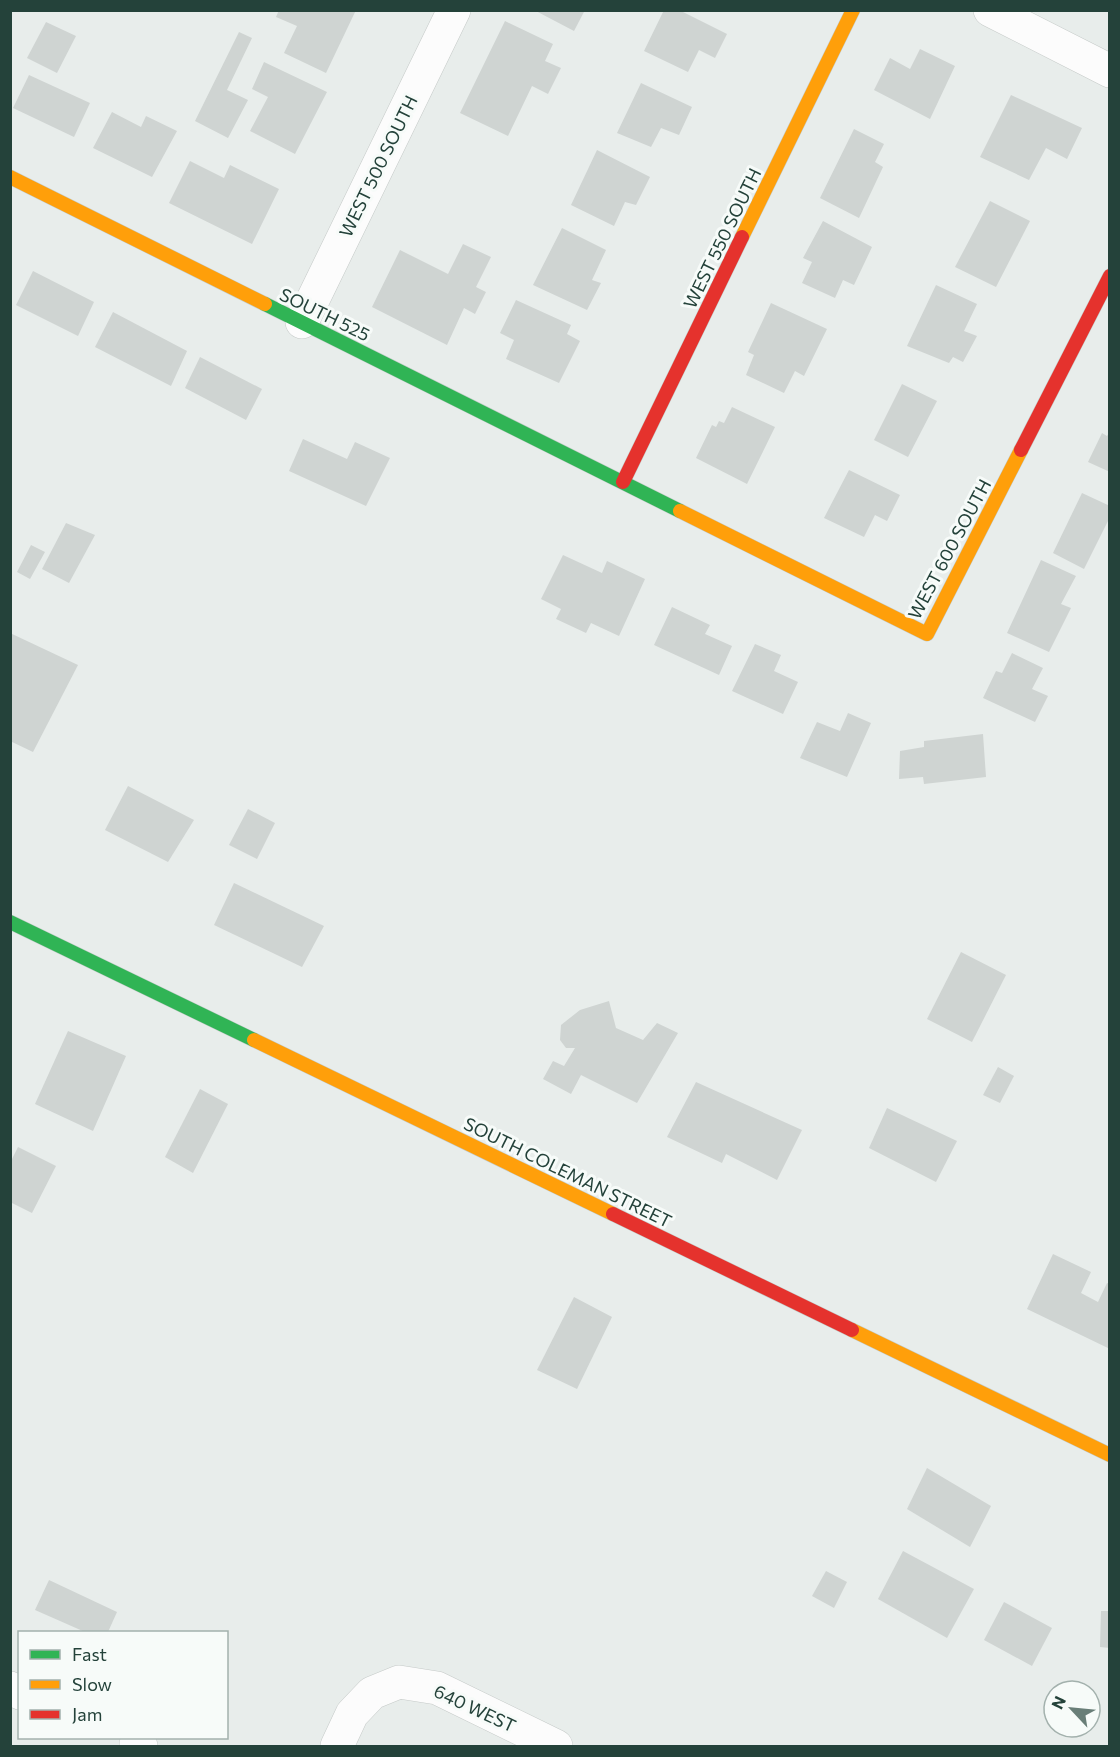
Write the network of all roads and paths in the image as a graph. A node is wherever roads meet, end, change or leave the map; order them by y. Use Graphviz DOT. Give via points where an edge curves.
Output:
graph roads {
  1 [pos="454,10"];
  2 [pos="853,10"];
  3 [pos="990,10"];
  4 [pos="1110,71"];
  5 [pos="10,177"];
  6 [pos="1110,276"];
  7 [pos="302,322"];
  8 [pos="623,482"];
  9 [pos="10,921"];
  10 [pos="1110,1455"];
  11 [pos="337,1746"];
  12 [pos="556,1746"];
  1 -- 7 [label="street, WEST 500 SOUTH"];
  2 -- 8 [label="street, WEST 550 SOUTH"];
  3 -- 4 [label="street"];
  5 -- 7 [label="street, SOUTH 525"];
  6 -- 8 [label="street, WEST 600 SOUTH" via="927,634"];
  7 -- 8 [label="street, SOUTH 525"];
  9 -- 10 [label="street, SOUTH COLEMAN STREET"];
  11 -- 12 [label="street, 640 WEST" via="352,1714 372,1693 399,1682 437,1688"];
}
